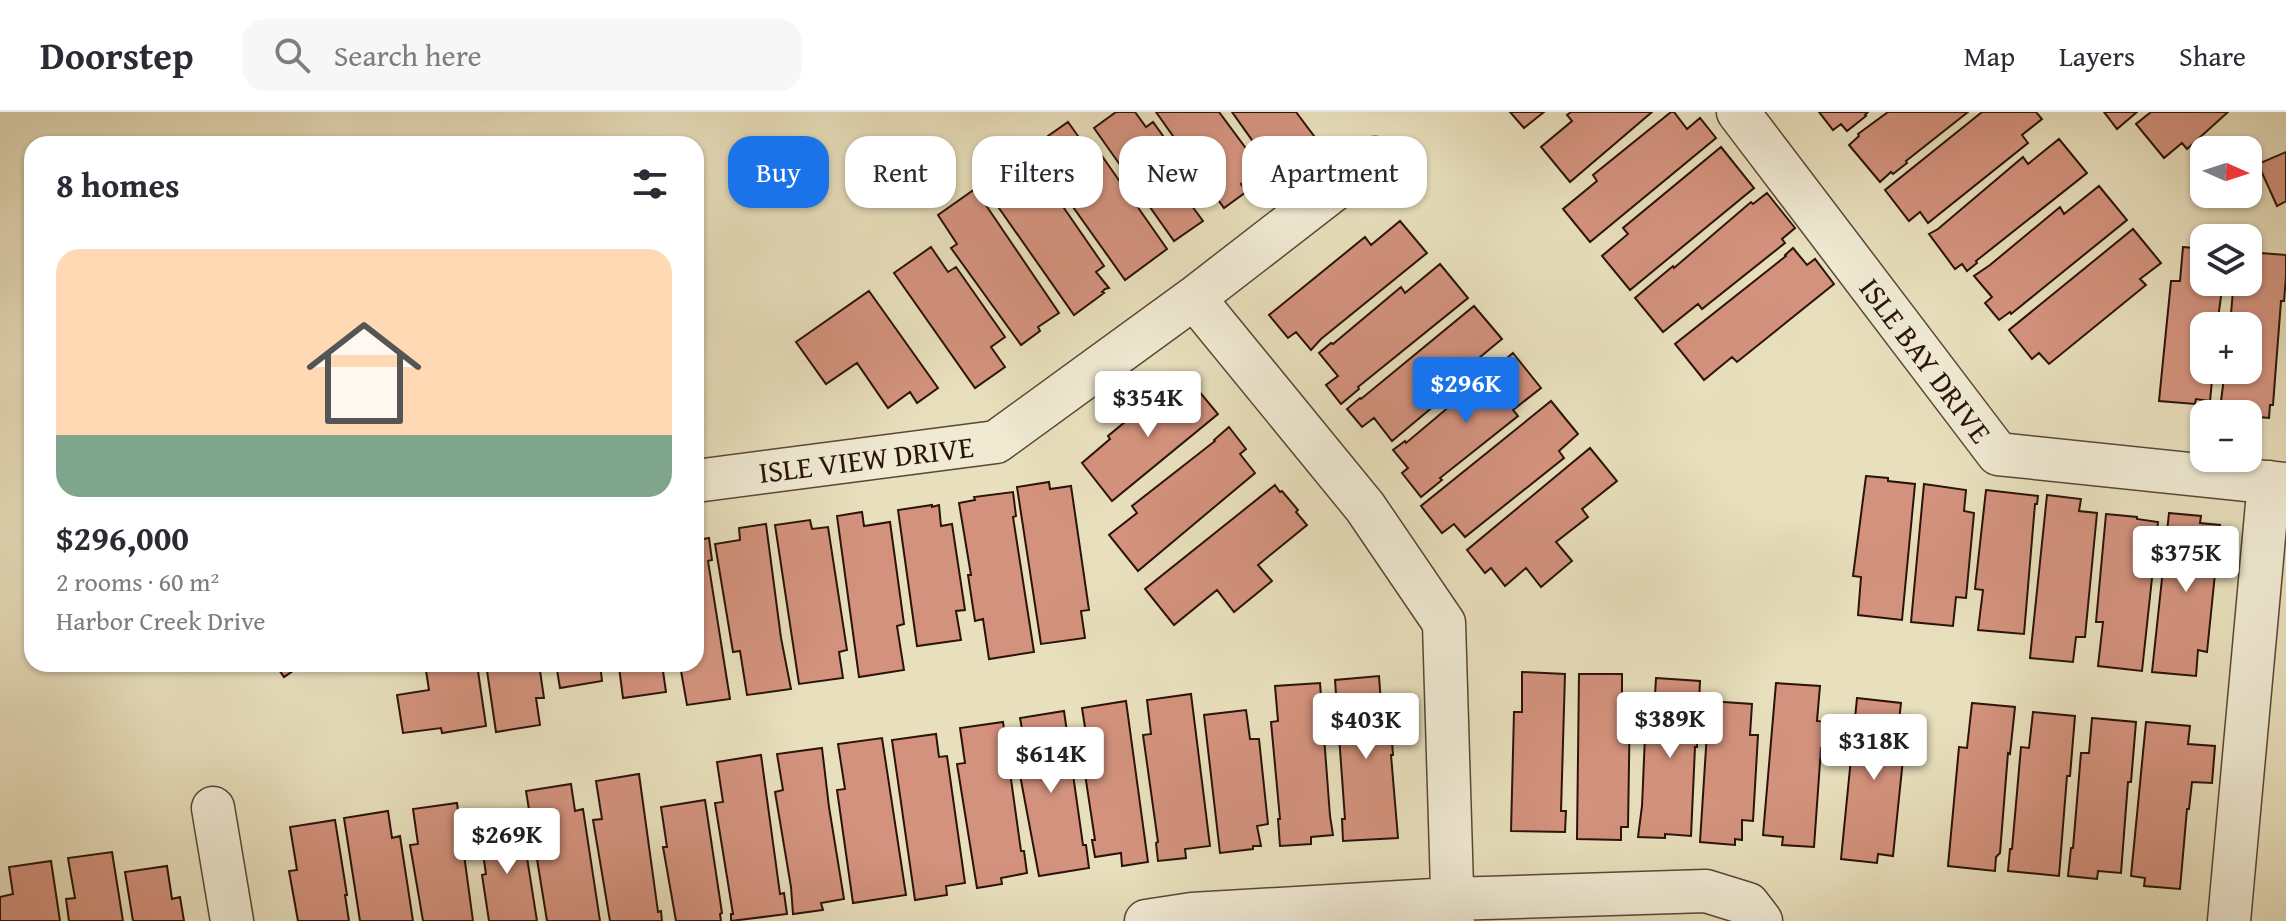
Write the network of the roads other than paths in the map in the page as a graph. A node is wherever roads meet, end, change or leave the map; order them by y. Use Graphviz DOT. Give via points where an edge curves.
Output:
graph roads {
  1 [pos="1738,112"];
  2 [pos="1310,208"];
  3 [pos="1194,298"];
  4 [pos="704,480"];
  5 [pos="2278,483"];
  6 [pos="213,808"];
  7 [pos="1452,910"];
  8 [pos="1193,918"];
  9 [pos="232,921"];
  10 [pos="1146,921"];
  11 [pos="1761,921"];
  12 [pos="2229,921"];
  1 -- 5 [label="street, ISLE BAY DRIVE" via="1998,454"];
  2 -- 3 [label="street, ISLE VIEW DRIVE"];
  3 -- 4 [label="street, ISLE VIEW DRIVE" via="996,442"];
  3 -- 7 [label="street" via="1365,507 1444,623"];
  5 -- 12 [label="street"];
  6 -- 9 [label="street"];
  7 -- 8 [label="street"];
  7 -- 11 [label="street" via="1706,891 1748,904"];
  8 -- 10 [label="street"];
}
